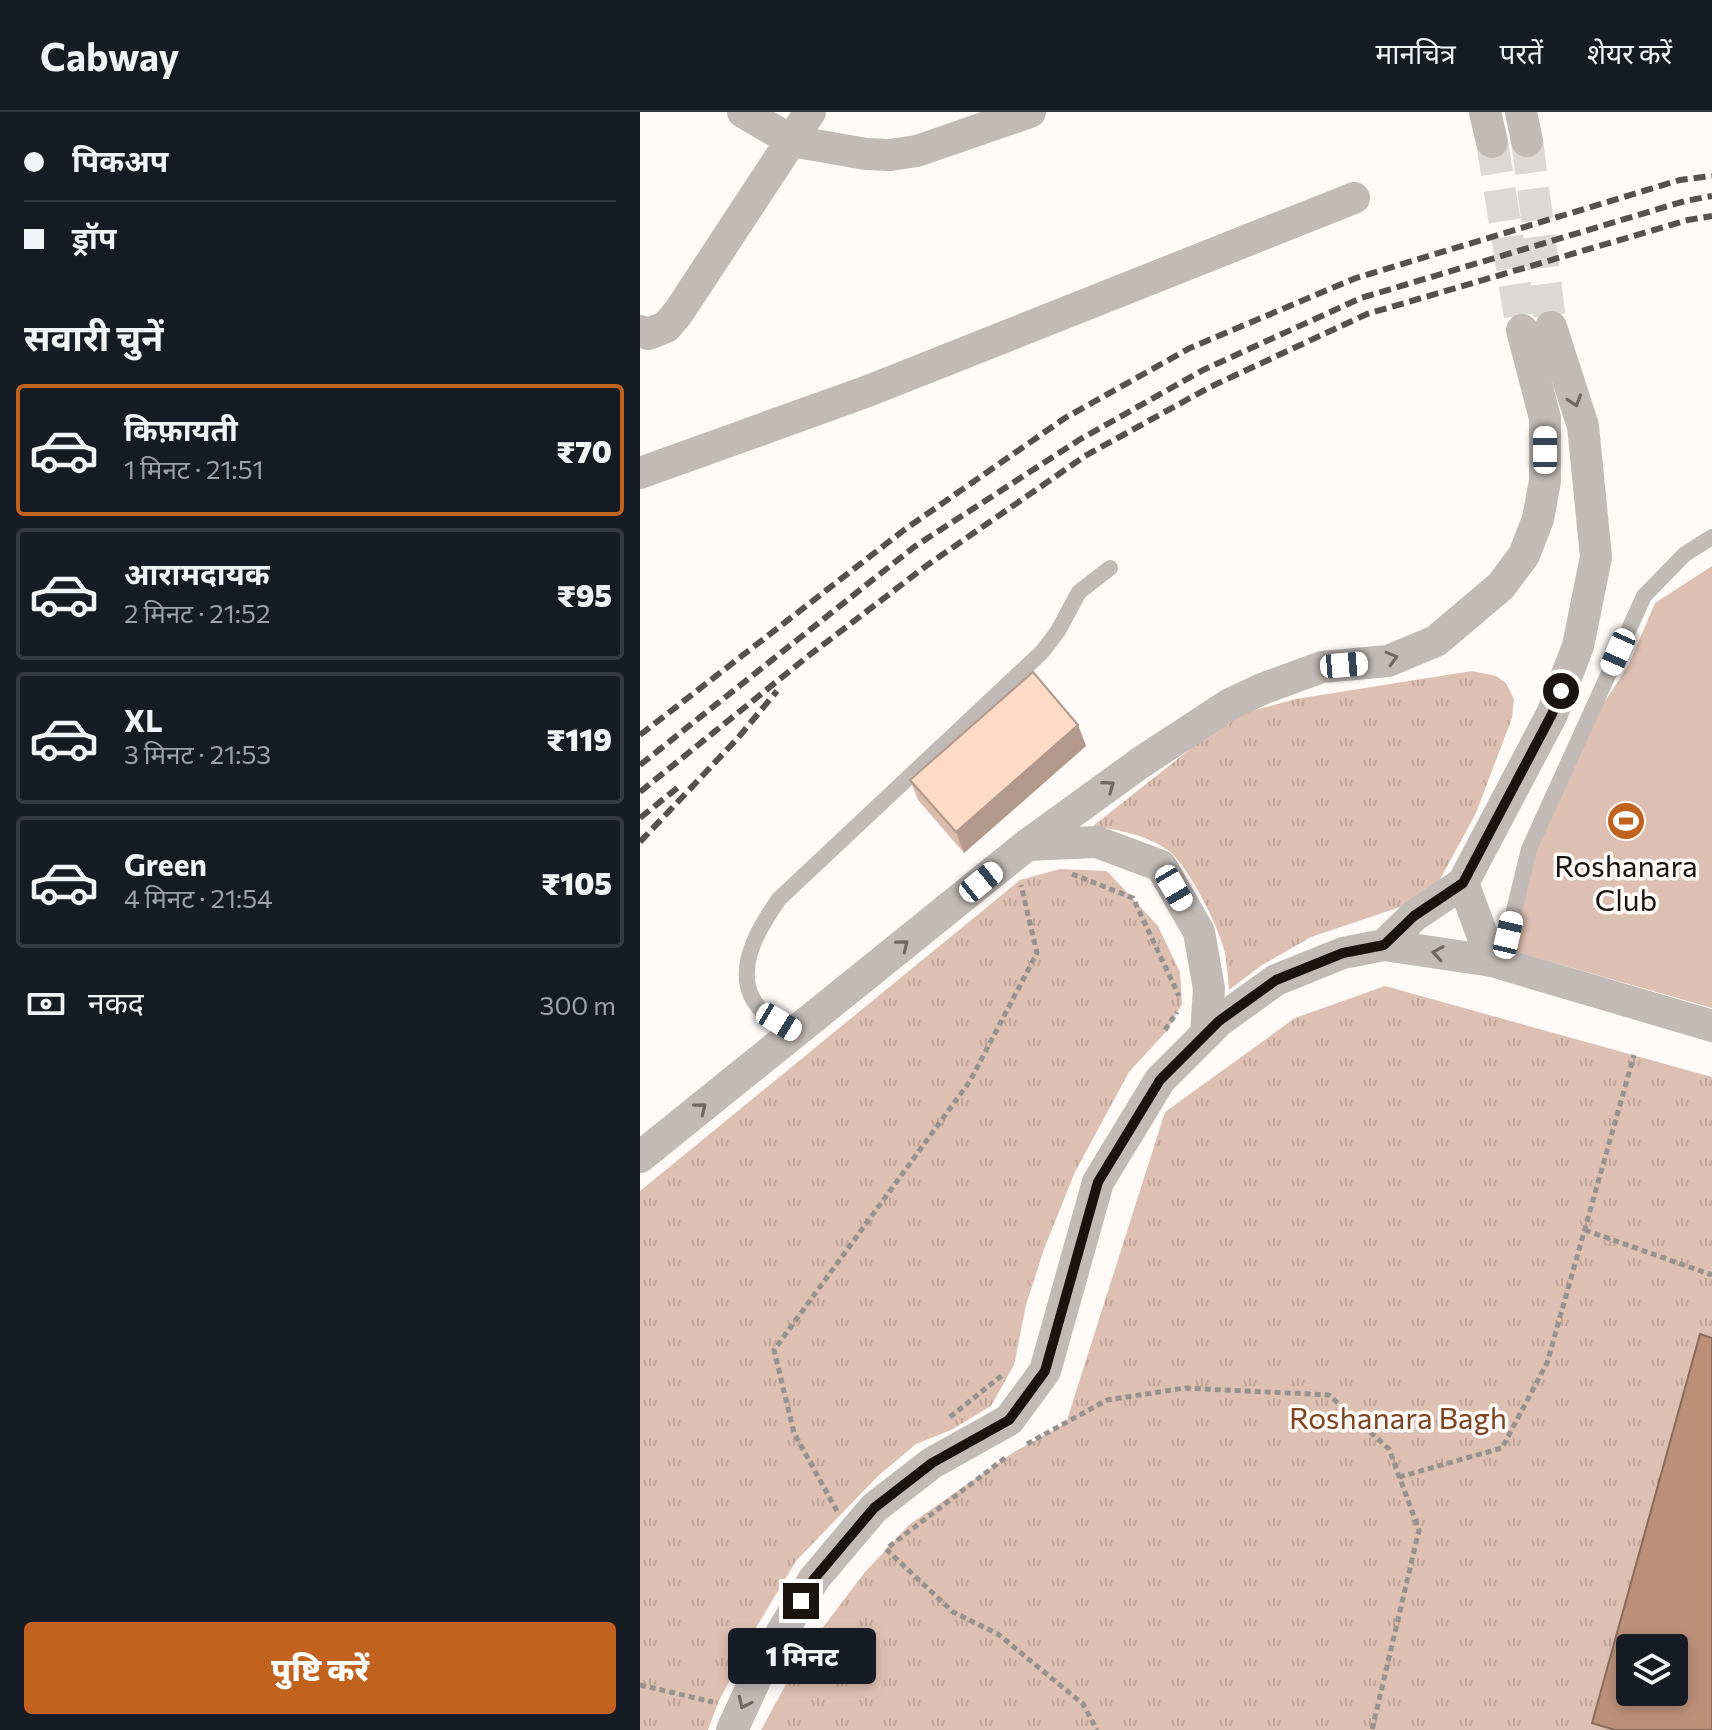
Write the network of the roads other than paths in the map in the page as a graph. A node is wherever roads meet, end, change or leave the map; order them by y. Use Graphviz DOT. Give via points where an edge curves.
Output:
graph roads {
  1 [pos="743,112"];
  2 [pos="810,112"];
  3 [pos="1030,112"];
  4 [pos="792,141"];
  5 [pos="1354,198"];
  6 [pos="640,331"];
  7 [pos="640,473"];
  8 [pos="1712,537"];
  9 [pos="1110,568"];
  10 [pos="1027,845"];
  11 [pos="1463,883"];
  12 [pos="1384,945"];
  13 [pos="1497,963"];
  14 [pos="1712,1026"];
  15 [pos="795,1032"];
  16 [pos="1206,1034"];
  17 [pos="640,1157"];
  18 [pos="725,1717"];
  1 -- 4 [label="street"];
  2 -- 4 [label="street"];
  3 -- 4 [label="street" via="917,151 890,155"];
  4 -- 6 [label="street" via="678,313 666,327 648,334"];
  5 -- 7 [label="street" via="868,391"];
  8 -- 13 [label="lane" via="1685,554 1644,596 1529,849"];
  9 -- 15 [label="lane" via="1079,592 1042,652 779,899 757,930 747,976 752,996 764,1012"];
  10 -- 11 [label="street, one-way" via="1230,704 1322,667 1388,661 1436,641 1501,586 1524,555 1545,481 1536,328 1583,426 1596,557 1578,646 1552,714"];
  15 -- 10 [label="street, one-way"];
  10 -- 16 [label="street" via="1097,842 1161,866 1199,932 1209,989"];
  11 -- 12 [label="street" via="1414,916"];
  11 -- 13 [label="street"];
  13 -- 12 [label="street, one-way"];
  12 -- 16 [label="street" via="1343,953 1276,980"];
  13 -- 14 [label="street"];
  17 -- 15 [label="street, one-way"];
  16 -- 18 [label="street, one-way" via="1160,1080 1098,1182 1045,1371 1009,1420 932,1463 874,1508 814,1579"];
}
